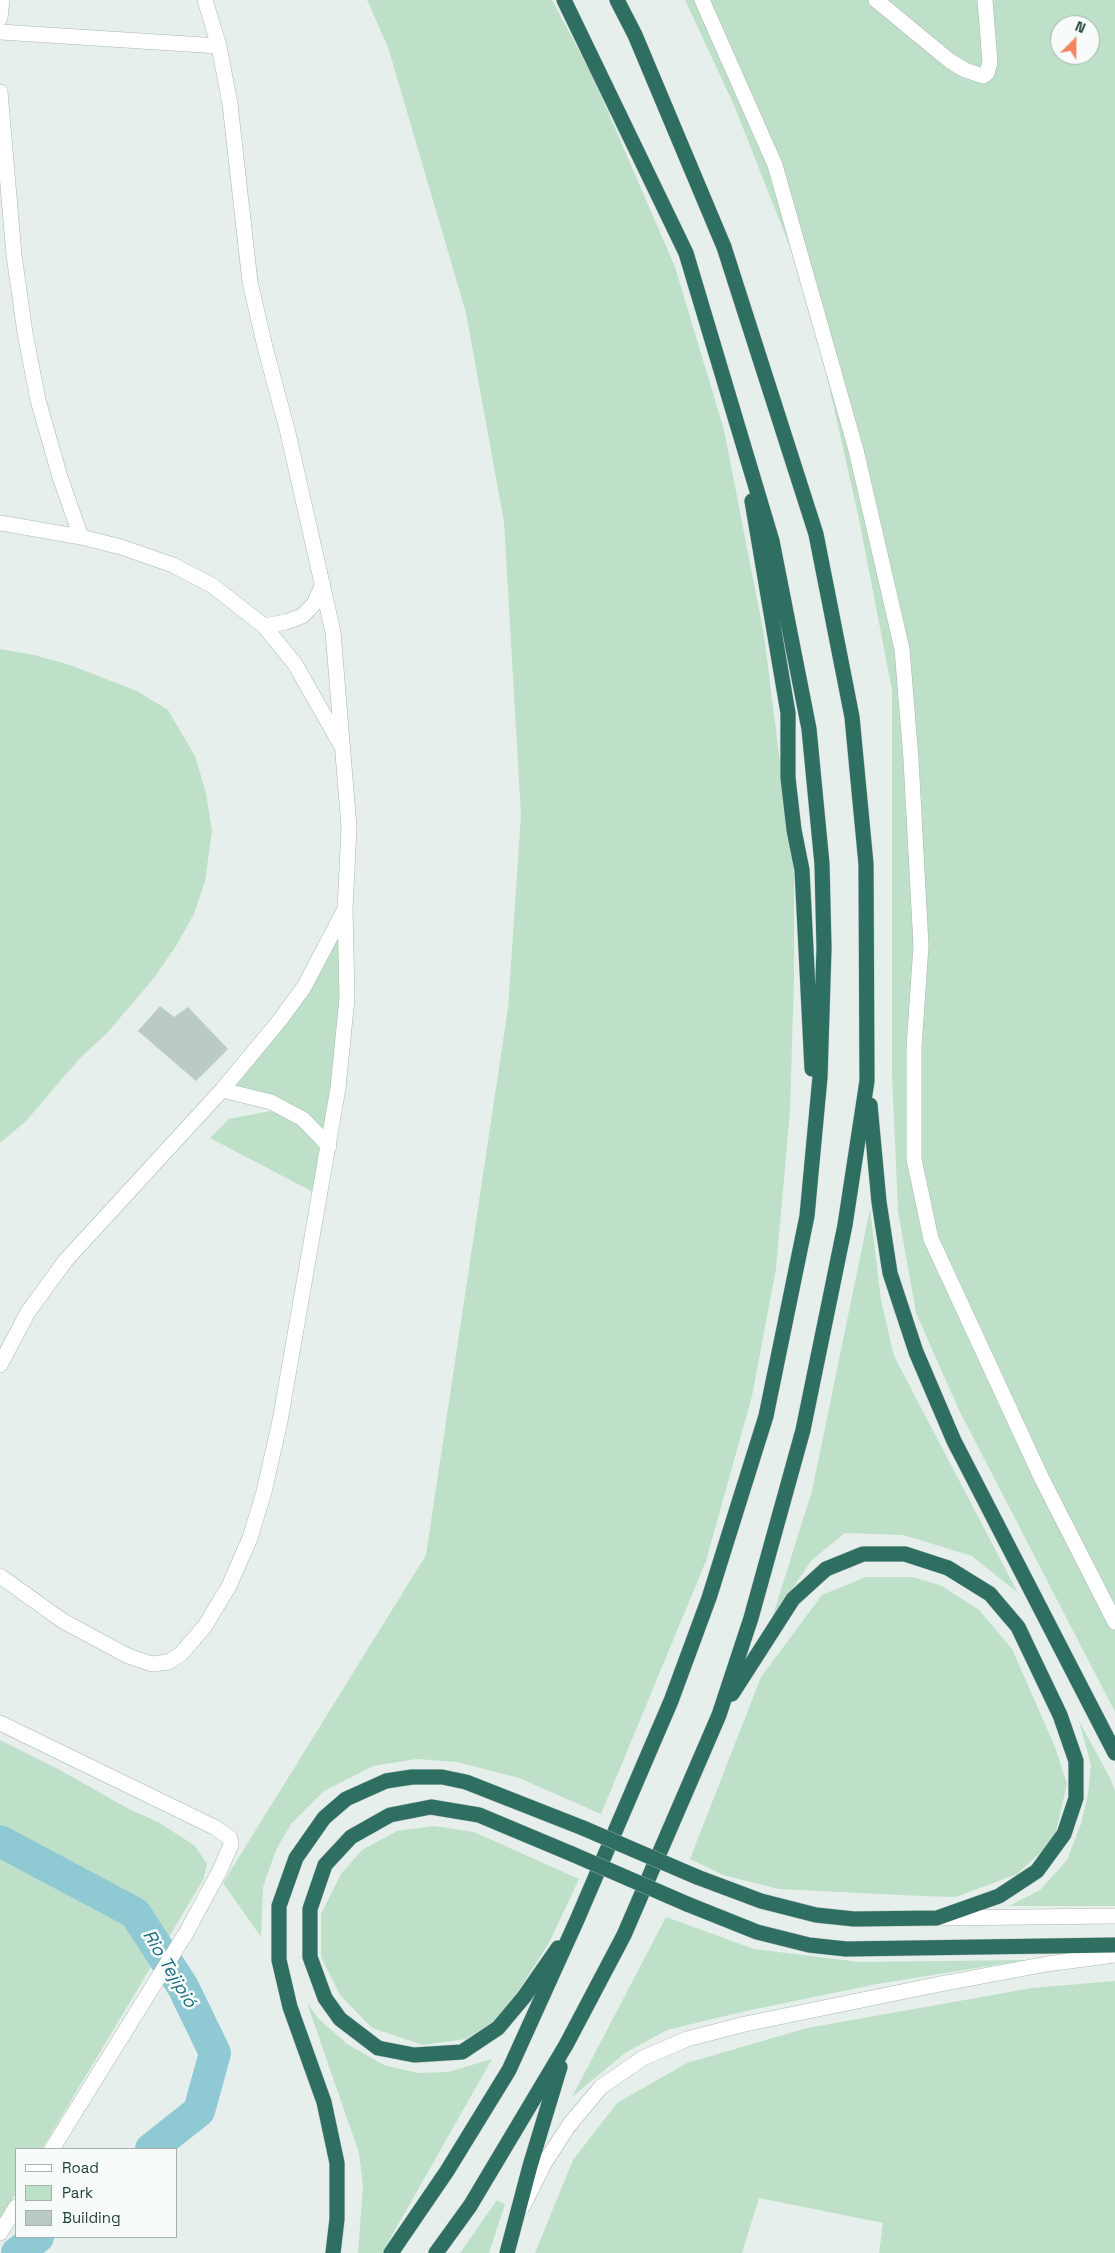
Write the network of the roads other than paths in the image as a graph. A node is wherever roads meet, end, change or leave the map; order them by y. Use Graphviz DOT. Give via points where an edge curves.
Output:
graph roads {
  1 [pos="2,0"];
  2 [pos="205,0"];
  3 [pos="564,0"];
  4 [pos="617,0"];
  5 [pos="702,0"];
  6 [pos="876,0"];
  7 [pos="985,0"];
  8 [pos="0,18"];
  9 [pos="0,32"];
  10 [pos="220,46"];
  11 [pos="0,92"];
  12 [pos="744,448"];
  13 [pos="0,523"];
  14 [pos="81,537"];
  15 [pos="323,584"];
  16 [pos="264,626"];
  17 [pos="344,750"];
  18 [pos="345,910"];
  19 [pos="867,1081"];
  20 [pos="222,1090"];
  21 [pos="816,1122"];
  22 [pos="329,1146"];
  23 [pos="0,1365"];
  24 [pos="0,1576"];
  25 [pos="1115,1622"];
  26 [pos="719,1714"];
  27 [pos="0,1723"];
  28 [pos="1115,1753"];
  29 [pos="1115,1916"];
  30 [pos="937,1918"];
  31 [pos="577,1920"];
  32 [pos="1115,1945"];
  33 [pos="1115,1955"];
  34 [pos="566,2045"];
  35 [pos="53,2148"];
  36 [pos="15,2209"];
  37 [pos="518,2216"];
  38 [pos="0,2233"];
  39 [pos="333,2253"];
  40 [pos="391,2253"];
  41 [pos="436,2253"];
  42 [pos="507,2253"];
  1 -- 8 [label="street"];
  2 -- 10 [label="street"];
  3 -- 12 [label="highway" via="686,253"];
  4 -- 19 [label="highway" via="635,35 724,247 816,534 852,717 866,864"];
  5 -- 25 [label="street" via="774,165 856,450 902,649 920,946 914,1047 914,1159 931,1239 1041,1477"];
  6 -- 7 [label="street" via="950,61 983,76 990,62"];
  9 -- 10 [label="street"];
  10 -- 15 [label="street" via="230,104 250,282"];
  11 -- 14 [label="street" via="14,255 25,333 44,419"];
  12 -- 21 [label="highway" via="788,714 788,778 802,870"];
  12 -- 21 [label="highway" via="772,541 809,729 814,771 822,864 824,948"];
  13 -- 14 [label="street"];
  14 -- 16 [label="street" via="173,565 213,586"];
  15 -- 16 [label="street" via="314,604 302,616"];
  15 -- 17 [label="street" via="333,632"];
  16 -- 17 [label="street" via="295,664"];
  17 -- 18 [label="street" via="349,827"];
  18 -- 20 [label="street" via="304,987"];
  18 -- 22 [label="street" via="348,969 345,1035"];
  19 -- 26 [label="highway" via="845,1225 802,1430 751,1618"];
  19 -- 28 [label="highway" via="878,1202 890,1273 916,1352 954,1441"];
  20 -- 22 [label="street" via="271,1102 303,1119"];
  20 -- 23 [label="street" via="66,1260 28,1312"];
  21 -- 31 [label="highway" via="807,1216 766,1416 708,1598 671,1701"];
  22 -- 24 [label="street" via="280,1421 264,1492 250,1538 229,1586 205,1626 181,1654 168,1662 152,1664 128,1656 62,1620"];
  26 -- 30 [label="highway" via="793,1599 826,1568 863,1554 906,1554 948,1568 990,1594 1018,1627 1060,1715 1076,1761 1076,1798 1064,1834 1037,1870 999,1896"];
  26 -- 34 [label="highway" via="624,1935"];
  27 -- 35 [label="street" via="219,1829 230,1838 231,1845 186,1933"];
  29 -- 30 [label="street"];
  30 -- 39 [label="highway, bridge" via="854,1919 816,1915 762,1901 466,1782 442,1777 386,1781 346,1799 324,1818 296,1858 279,1906 279,1960 290,2008 324,2102 337,2163"];
  31 -- 32 [label="highway, bridge" via="524,1997 498,2028 462,2052 414,2056 378,2048 340,2019 325,1998 310,1957 310,1909 325,1865 351,1837 390,1814 430,1807 479,1815 757,1932 809,1945 846,1949"];
  31 -- 40 [label="highway" via="509,2070 447,2171"];
  33 -- 37 [label="street" via="1048,1964 755,2022 669,2046 643,2058 601,2087 570,2124"];
  34 -- 37 [label="highway"];
  34 -- 41 [label="highway" via="470,2206"];
  36 -- 38 [label="street"];
  37 -- 42 [label="highway"];
}
